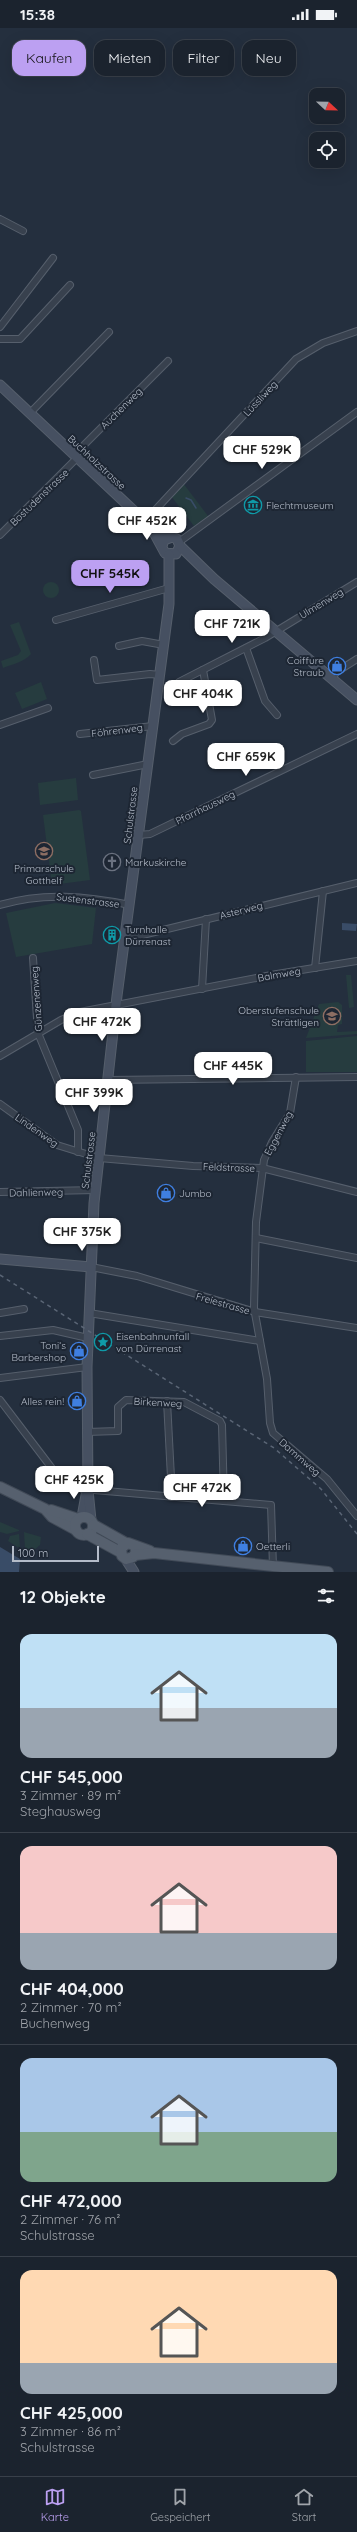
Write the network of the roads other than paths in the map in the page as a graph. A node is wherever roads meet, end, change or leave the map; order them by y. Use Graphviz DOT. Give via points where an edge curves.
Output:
graph roads {
  1 [pos="0,219"];
  2 [pos="23,231"];
  3 [pos="53,258"];
  4 [pos="70,285"];
  5 [pos="0,327"];
  6 [pos="357,331"];
  7 [pos="109,332"];
  8 [pos="0,338"];
  9 [pos="168,361"];
  10 [pos="0,385"];
  11 [pos="357,412"];
  12 [pos="30,413"];
  13 [pos="76,457"];
  14 [pos="147,523"];
  15 [pos="0,535"];
  16 [pos="170,537"];
  17 [pos="162,546"];
  18 [pos="176,549"];
  19 [pos="357,582"];
  20 [pos="169,588"];
  21 [pos="56,620"];
  22 [pos="275,631"];
  23 [pos="164,645"];
  24 [pos="119,646"];
  25 [pos="246,648"];
  26 [pos="357,659"];
  27 [pos="94,660"];
  28 [pos="203,670"];
  29 [pos="157,675"];
  30 [pos="331,678"];
  31 [pos="179,682"];
  32 [pos="94,683"];
  33 [pos="357,700"];
  34 [pos="48,708"];
  35 [pos="277,715"];
  36 [pos="0,725"];
  37 [pos="153,726"];
  38 [pos="80,734"];
  39 [pos="357,734"];
  40 [pos="173,741"];
  41 [pos="148,764"];
  42 [pos="93,774"];
  43 [pos="139,835"];
  44 [pos="357,883"];
  45 [pos="323,891"];
  46 [pos="0,905"];
  47 [pos="130,905"];
  48 [pos="206,919"];
  49 [pos="126,939"];
  50 [pos="33,958"];
  51 [pos="357,961"];
  52 [pos="315,968"];
  53 [pos="202,989"];
  54 [pos="116,1006"];
  55 [pos="38,1034"];
  56 [pos="0,1056"];
  57 [pos="296,1076"];
  58 [pos="357,1077"];
  59 [pos="108,1080"];
  60 [pos="0,1104"];
  61 [pos="78,1152"];
  62 [pos="99,1158"];
  63 [pos="262,1168"];
  64 [pos="96,1190"];
  65 [pos="0,1192"];
  66 [pos="357,1192"];
  67 [pos="256,1238"];
  68 [pos="357,1258"];
  69 [pos="0,1259"];
  70 [pos="91,1267"];
  71 [pos="24,1309"];
  72 [pos="255,1312"];
  73 [pos="0,1313"];
  74 [pos="88,1313"];
  75 [pos="357,1328"];
  76 [pos="0,1336"];
  77 [pos="88,1338"];
  78 [pos="260,1340"];
  79 [pos="87,1367"];
  80 [pos="0,1378"];
  81 [pos="0,1400"];
  82 [pos="167,1401"];
  83 [pos="86,1432"];
  84 [pos="0,1487"];
  85 [pos="88,1490"];
  86 [pos="172,1497"];
  87 [pos="224,1501"];
  88 [pos="45,1509"];
  89 [pos="357,1516"];
  90 [pos="86,1520"];
  91 [pos="76,1530"];
  92 [pos="87,1534"];
  93 [pos="129,1552"];
  94 [pos="274,1567"];
  95 [pos="135,1572"];
  96 [pos="324,1572"];
  97 [pos="328,1572"];
  1 -- 2 [label="street"];
  3 -- 5 [label="street"];
  4 -- 8 [label="street" via="20,338"];
  6 -- 14 [label="street, Lüssliweg" via="323,343 296,359"];
  7 -- 12 [label="street"];
  9 -- 13 [label="street, Auchenweg"];
  10 -- 12 [label="street, Buchholzstrasse"];
  11 -- 18 [label="street"];
  12 -- 13 [label="street, Buchholzstrasse"];
  13 -- 14 [label="street, Buchholzstrasse"];
  13 -- 15 [label="street, Bostudenstrasse"];
  14 -- 16 [label="street, Buchholzstrasse"];
  14 -- 17 [label="street, Buchholzstrasse"];
  16 -- 17 [label="street" via="164,540"];
  16 -- 18 [label="street, Buchholzstrasse" via="176,538"];
  17 -- 18 [label="street, Buchholzstrasse" via="163,551"];
  18 -- 20 [label="street, Schulstrasse"];
  18 -- 22 [label="street"];
  19 -- 22 [label="street, Ulmenweg"];
  20 -- 21 [label="street"];
  20 -- 23 [label="street, Schulstrasse"];
  22 -- 25 [label="street, Ulmenweg"];
  22 -- 30 [label="street"];
  23 -- 24 [label="street" via="142,641"];
  23 -- 29 [label="street, Schulstrasse"];
  25 -- 28 [label="street, Ulmenweg"];
  25 -- 35 [label="street" via="265,701"];
  26 -- 30 [label="street"];
  27 -- 29 [label="street" via="97,680"];
  28 -- 31 [label="street, Ulmenweg"];
  28 -- 40 [label="street" via="212,720 209,724 182,734"];
  29 -- 32 [label="street"];
  29 -- 37 [label="street, Schulstrasse"];
  30 -- 33 [label="street"];
  34 -- 36 [label="street"];
  37 -- 38 [label="street, Föhrenweg"];
  37 -- 41 [label="street, Schulstrasse"];
  39 -- 43 [label="street, Pfarrhausweg" via="150,834"];
  41 -- 42 [label="street"];
  41 -- 43 [label="street, Schulstrasse"];
  43 -- 47 [label="street, Schulstrasse"];
  44 -- 45 [label="street, Asterweg"];
  45 -- 48 [label="street, Asterweg"];
  45 -- 52 [label="street"];
  46 -- 47 [label="street, Sustenstrasse" via="26,898 55,896"];
  47 -- 49 [label="street, Schulstrasse"];
  48 -- 49 [label="street, Asterweg"];
  48 -- 53 [label="street"];
  49 -- 54 [label="street, Schulstrasse"];
  50 -- 55 [label="street, Günzenenweg"];
  51 -- 52 [label="street, Balmweg"];
  52 -- 53 [label="street, Balmweg"];
  53 -- 54 [label="street, Balmweg"];
  54 -- 55 [label="street, Balmweg" via="69,1016"];
  54 -- 59 [label="street, Schulstrasse"];
  55 -- 56 [label="street, Balmweg"];
  55 -- 61 [label="street, Günzenenweg" via="78,1130"];
  57 -- 58 [label="street"];
  57 -- 59 [label="street"];
  57 -- 63 [label="street, Eggenweg" via="290,1113 272,1142"];
  59 -- 62 [label="street, Schulstrasse"];
  60 -- 61 [label="street, Lindenweg" via="58,1145"];
  61 -- 62 [label="street, Lindenweg"];
  62 -- 63 [label="street, Feldstrasse" via="193,1166"];
  62 -- 64 [label="street, Schulstrasse"];
  63 -- 66 [label="street, Feldstrasse"];
  63 -- 67 [label="street, Eggenweg"];
  64 -- 65 [label="street, Dahlienweg"];
  64 -- 70 [label="street, Schulstrasse"];
  67 -- 68 [label="street"];
  67 -- 72 [label="street, Eggenweg"];
  69 -- 70 [label="street"];
  70 -- 72 [label="street, Freiestrasse" via="132,1275"];
  70 -- 74 [label="street, Schulstrasse"];
  71 -- 73 [label="street"];
  72 -- 75 [label="street, Freiestrasse"];
  72 -- 78 [label="street, Dammweg"];
  74 -- 77 [label="street, Schulstrasse"];
  74 -- 78 [label="street"];
  76 -- 77 [label="street" via="53,1330"];
  77 -- 79 [label="street, Schulstrasse"];
  78 -- 89 [label="street, Dammweg" via="273,1433 327,1479"];
  79 -- 80 [label="street"];
  79 -- 83 [label="street, Schulstrasse"];
  81 -- 85 [label="street" via="57,1475"];
  82 -- 83 [label="street, Birkenweg" via="122,1401 118,1407 118,1431"];
  82 -- 86 [label="street"];
  82 -- 87 [label="street, Birkenweg" via="187,1403 220,1421"];
  83 -- 85 [label="street, Schulstrasse"];
  84 -- 88 [label="main road"];
  85 -- 86 [label="street"];
  85 -- 90 [label="street, Schulstrasse"];
  86 -- 87 [label="street"];
  87 -- 94 [label="street" via="271,1506"];
  88 -- 90 [label="main road"];
  88 -- 91 [label="main road" via="52,1517"];
  90 -- 91 [label="main road"];
  90 -- 92 [label="main road" via="92,1530"];
  90 -- 93 [label="main road"];
  91 -- 92 [label="main road"];
  92 -- 93 [label="main road"];
  93 -- 94 [label="main road"];
  93 -- 95 [label="street"];
  94 -- 96 [label="main road"];
  96 -- 97 [label="main road"];
}
